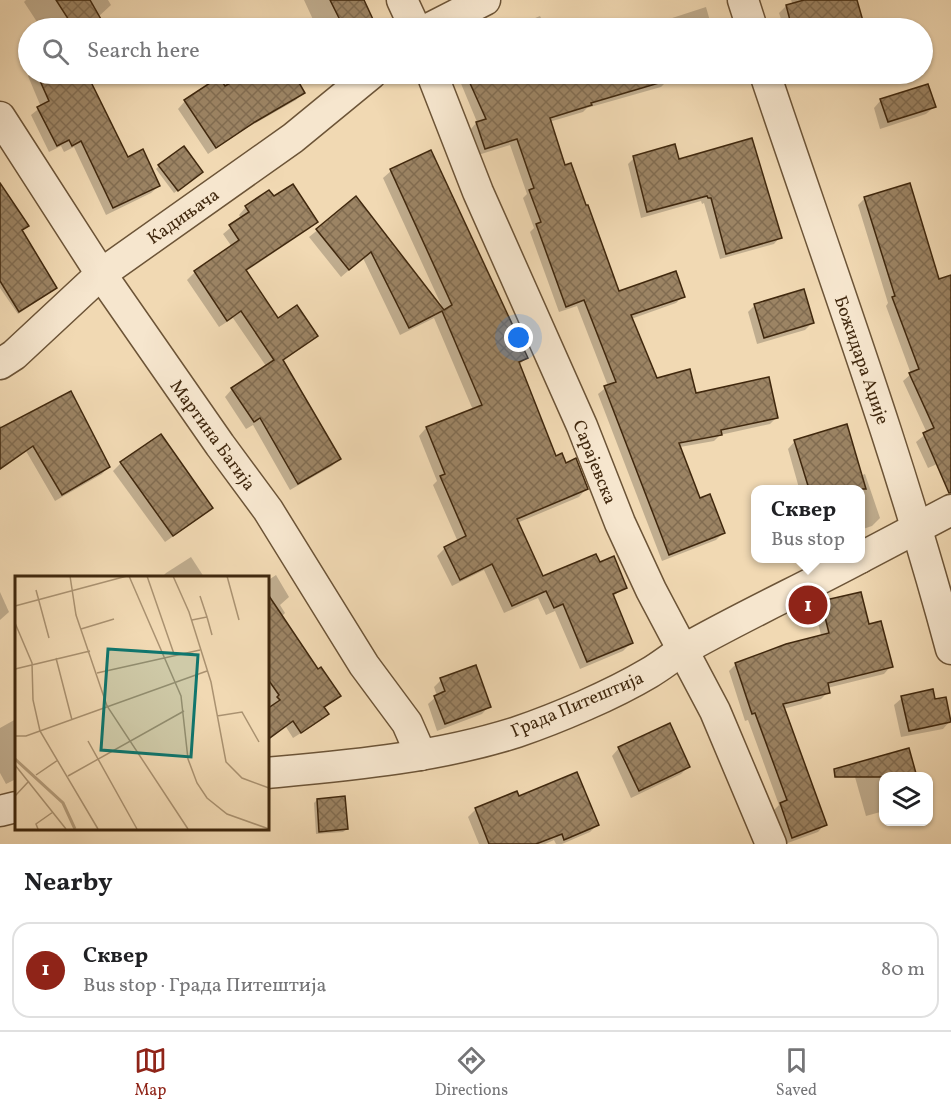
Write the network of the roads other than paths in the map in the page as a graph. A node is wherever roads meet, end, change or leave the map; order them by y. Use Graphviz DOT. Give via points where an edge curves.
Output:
graph roads {
  1 [pos="402,0"];
  2 [pos="485,0"];
  3 [pos="743,0"];
  4 [pos="410,18"];
  5 [pos="450,18"];
  6 [pos="749,18"];
  7 [pos="359,84"];
  8 [pos="436,84"];
  9 [pos="768,84"];
  10 [pos="0,117"];
  11 [pos="101,274"];
  12 [pos="0,364"];
  13 [pos="951,510"];
  14 [pos="916,530"];
  15 [pos="865,556"];
  16 [pos="850,563"];
  17 [pos="949,631"];
  18 [pos="683,651"];
  19 [pos="421,755"];
  20 [pos="268,773"];
  21 [pos="15,807"];
  22 [pos="0,811"];
  23 [pos="771,844"];
  1 -- 4 [label="street"];
  2 -- 5 [label="street"];
  3 -- 6 [label="street"];
  7 -- 11 [label="street, Кадињача" via="293,138"];
  8 -- 18 [label="street, Сарајевска" via="620,523"];
  9 -- 14 [label="street, Божидара Аџије" via="870,380"];
  10 -- 11 [label="street, Мартина Багија"];
  11 -- 12 [label="street, Кадињача"];
  11 -- 19 [label="street, Мартина Багија" via="268,510 364,665 407,723"];
  13 -- 14 [label="street, Града Питештија"];
  14 -- 15 [label="street, Града Питештија"];
  14 -- 17 [label="street, Божидара Аџије"];
  16 -- 18 [label="street, Града Питештија"];
  18 -- 19 [label="street, Града Питештија" via="649,673 563,714 481,742"];
  18 -- 23 [label="street, Сарајевска" via="715,711"];
  19 -- 20 [label="street, Града Питештија"];
  21 -- 22 [label="street"];
}
